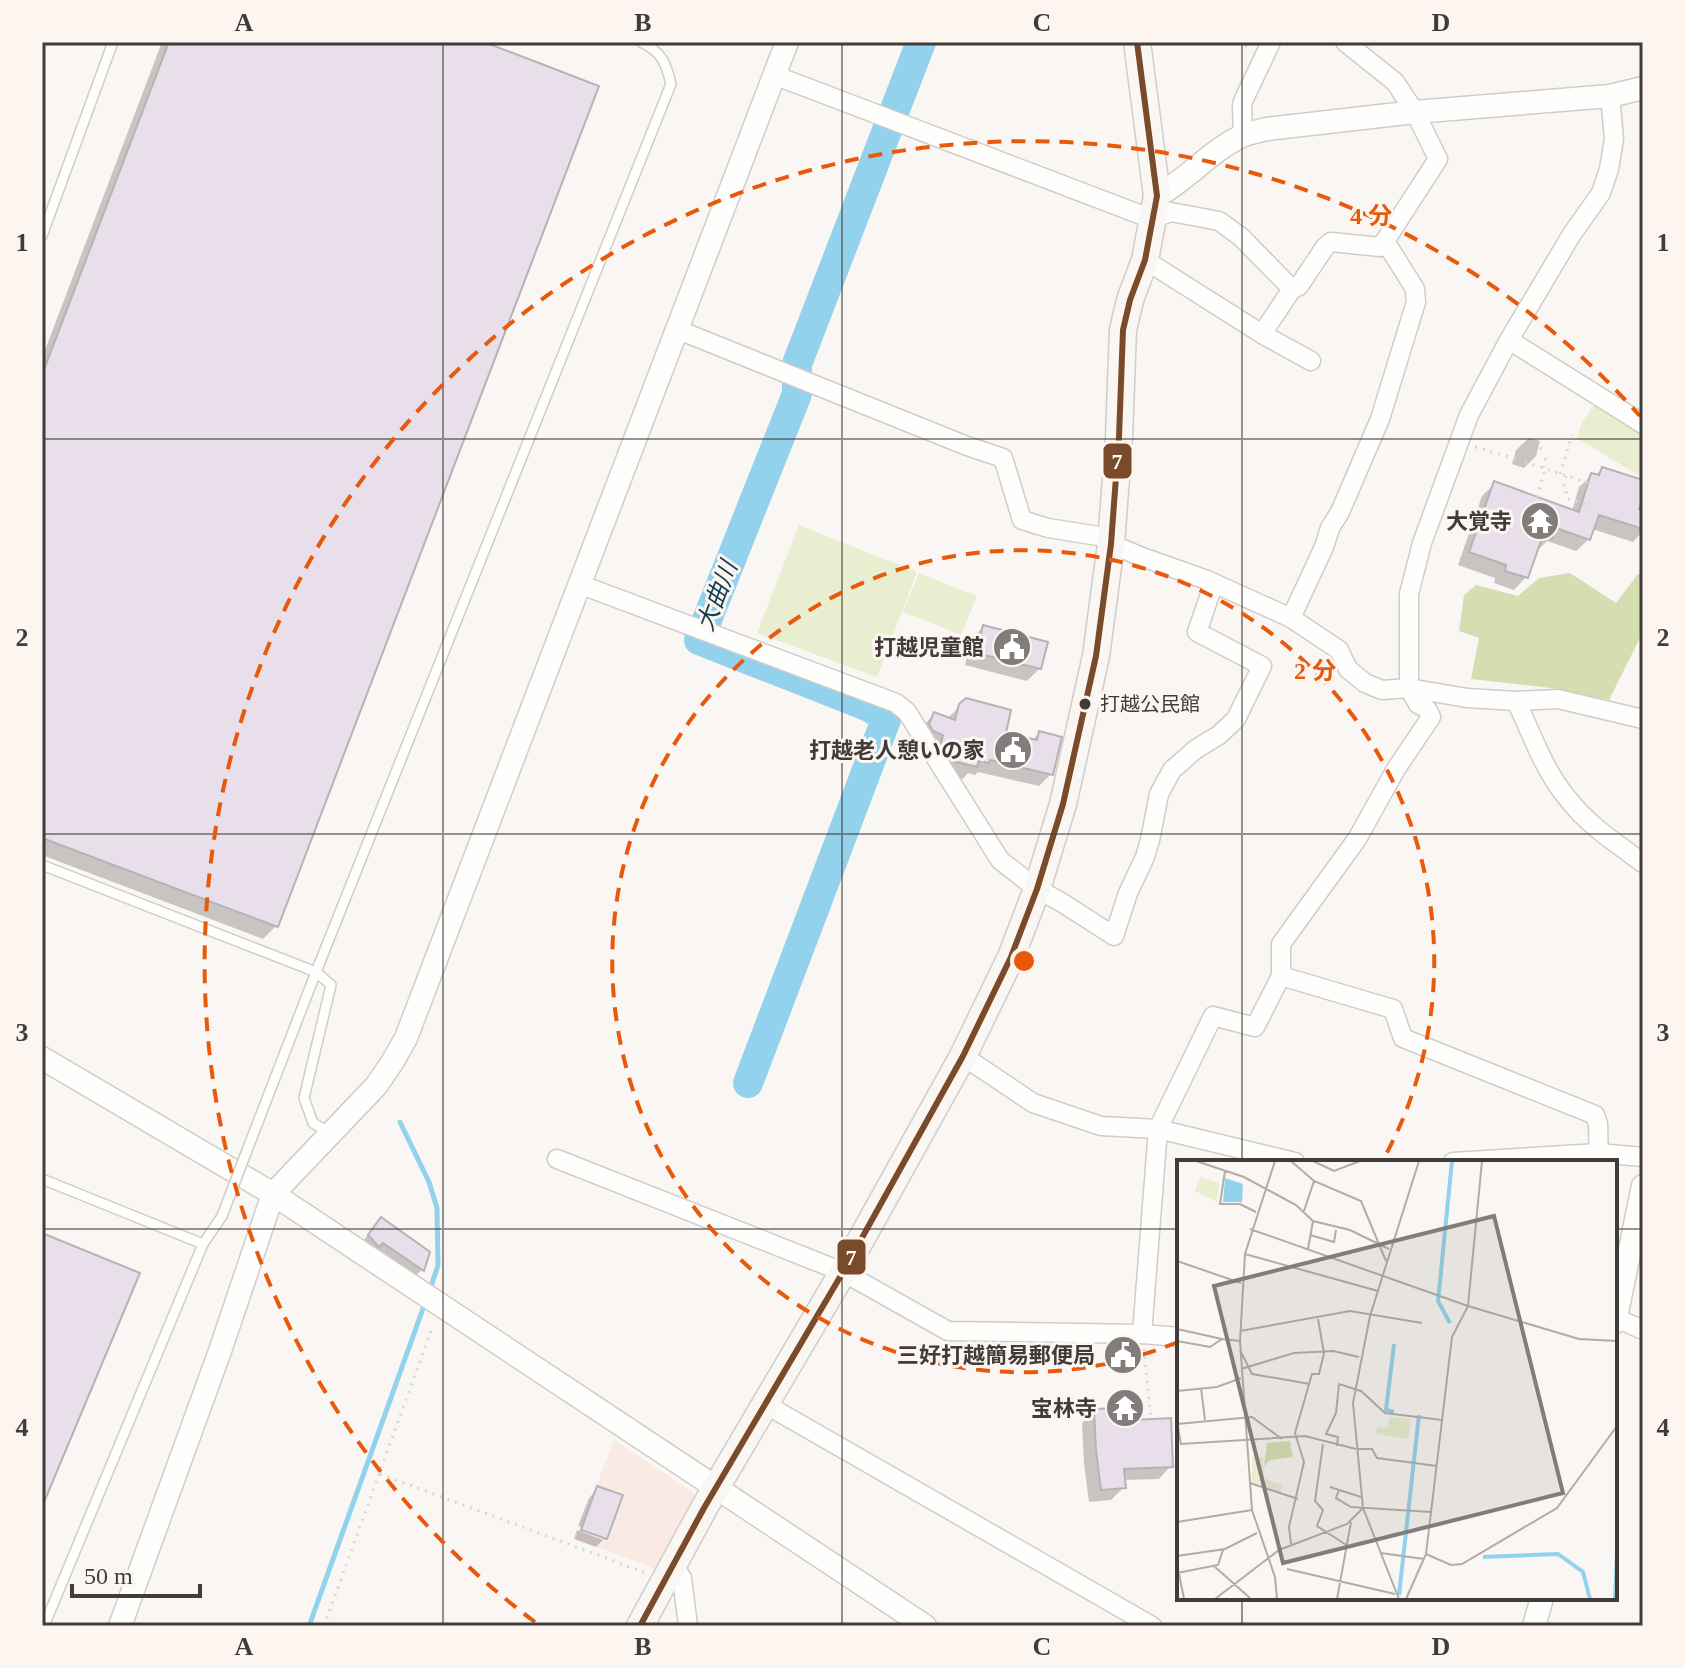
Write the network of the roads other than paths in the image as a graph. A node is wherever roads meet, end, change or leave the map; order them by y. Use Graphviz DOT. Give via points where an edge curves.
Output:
graph roads {
  1 [pos="113,42"];
  2 [pos="641,42"];
  3 [pos="787,42"];
  4 [pos="1137,42"];
  5 [pos="1271,42"];
  6 [pos="1345,42"];
  7 [pos="774,75"];
  8 [pos="1643,88"];
  9 [pos="1610,96"];
  10 [pos="1415,112"];
  11 [pos="1243,135"];
  12 [pos="1154,208"];
  13 [pos="42,236"];
  14 [pos="1385,241"];
  15 [pos="1145,260"];
  16 [pos="1292,289"];
  17 [pos="676,329"];
  18 [pos="1262,334"];
  19 [pos="1509,340"];
  20 [pos="1311,361"];
  21 [pos="1643,424"];
  22 [pos="1111,541"];
  23 [pos="1214,583"];
  24 [pos="579,584"];
  25 [pos="1291,618"];
  26 [pos="1409,688"];
  27 [pos="1516,701"];
  28 [pos="1643,719"];
  29 [pos="1643,863"];
  30 [pos="42,865"];
  31 [pos="1037,889"];
  32 [pos="316,972"];
  33 [pos="1281,976"];
  34 [pos="963,1056"];
  35 [pos="42,1058"];
  36 [pos="1158,1129"];
  37 [pos="330,1134"];
  38 [pos="1643,1157"];
  39 [pos="1598,1158"];
  40 [pos="557,1159"];
  41 [pos="1287,1160"];
  42 [pos="1526,1160"];
  43 [pos="42,1179"];
  44 [pos="1643,1186"];
  45 [pos="273,1194"];
  46 [pos="203,1244"];
  47 [pos="1621,1265"];
  48 [pos="843,1272"];
  49 [pos="1617,1309"];
  50 [pos="1617,1320"];
  51 [pos="1643,1330"];
  52 [pos="1142,1334"];
  53 [pos="1177,1337"];
  54 [pos="765,1404"];
  55 [pos="717,1488"];
  56 [pos="669,1572"];
  57 [pos="1541,1600"];
  58 [pos="44,1626"];
  59 [pos="120,1626"];
  60 [pos="640,1626"];
  61 [pos="688,1626"];
  62 [pos="925,1626"];
  63 [pos="1152,1626"];
  64 [pos="1534,1626"];
  1 -- 13 [label="lane"];
  2 -- 32 [label="lane" via="665,60 671,84"];
  3 -- 7 [label="street"];
  4 -- 12 [label="main road"];
  5 -- 11 [label="street" via="1242,105"];
  6 -- 10 [label="street" via="1395,82"];
  7 -- 12 [label="street"];
  7 -- 17 [label="street"];
  8 -- 9 [label="street"];
  9 -- 10 [label="street"];
  9 -- 19 [label="street" via="1614,139 1601,193"];
  10 -- 11 [label="street"];
  10 -- 14 [label="street" via="1438,159"];
  11 -- 12 [label="street" via="1208,158"];
  12 -- 15 [label="main road"];
  12 -- 16 [label="street" via="1219,221"];
  14 -- 16 [label="street" via="1380,247 1331,242"];
  14 -- 25 [label="street" via="1415,289 1416,302 1380,419"];
  15 -- 18 [label="street"];
  15 -- 22 [label="main road" via="1123,330"];
  16 -- 18 [label="street"];
  17 -- 22 [label="street" via="1003,458 1022,520"];
  17 -- 24 [label="street"];
  18 -- 20 [label="street"];
  19 -- 21 [label="street"];
  19 -- 26 [label="street" via="1469,415 1422,543 1409,594"];
  22 -- 23 [label="street"];
  22 -- 31 [label="main road" via="1096,656 1077,746"];
  23 -- 25 [label="street"];
  23 -- 31 [label="street" via="1197,632 1262,666 1236,719 1172,770 1159,794 1145,857 1114,936"];
  24 -- 31 [label="street" via="896,703 907,712 1000,860"];
  24 -- 37 [label="street" via="406,1038 376,1086"];
  25 -- 26 [label="street" via="1339,650 1348,669 1365,683 1382,690"];
  26 -- 27 [label="street"];
  26 -- 33 [label="street" via="1431,717 1357,839 1281,944"];
  27 -- 28 [label="street" via="1558,699"];
  27 -- 29 [label="street" via="1568,800"];
  30 -- 32 [label="lane"];
  31 -- 34 [label="main road"];
  32 -- 37 [label="lane" via="331,985 304,1098 313,1123"];
  32 -- 46 [label="lane, bridge" via="222,1216"];
  33 -- 36 [label="street" via="1255,1027 1213,1016"];
  33 -- 39 [label="street" via="1393,1009 1403,1038 1595,1115"];
  34 -- 36 [label="street" via="1033,1103 1101,1126"];
  34 -- 48 [label="main road"];
  35 -- 45 [label="street"];
  36 -- 41 [label="street"];
  36 -- 52 [label="street"];
  37 -- 45 [label="street"];
  38 -- 39 [label="street"];
  39 -- 42 [label="street"];
  40 -- 48 [label="street"];
  43 -- 46 [label="lane"];
  44 -- 47 [label="street"];
  45 -- 55 [label="street"];
  45 -- 59 [label="street"];
  46 -- 58 [label="lane"];
  47 -- 49 [label="street"];
  48 -- 52 [label="street" via="948,1331"];
  48 -- 54 [label="main road"];
  50 -- 51 [label="street"];
  52 -- 53 [label="street"];
  54 -- 55 [label="main road"];
  54 -- 63 [label="street"];
  55 -- 56 [label="main road"];
  55 -- 62 [label="street"];
  56 -- 60 [label="main road"];
  56 -- 61 [label="street" via="682,1578"];
  57 -- 64 [label="street"];
}
